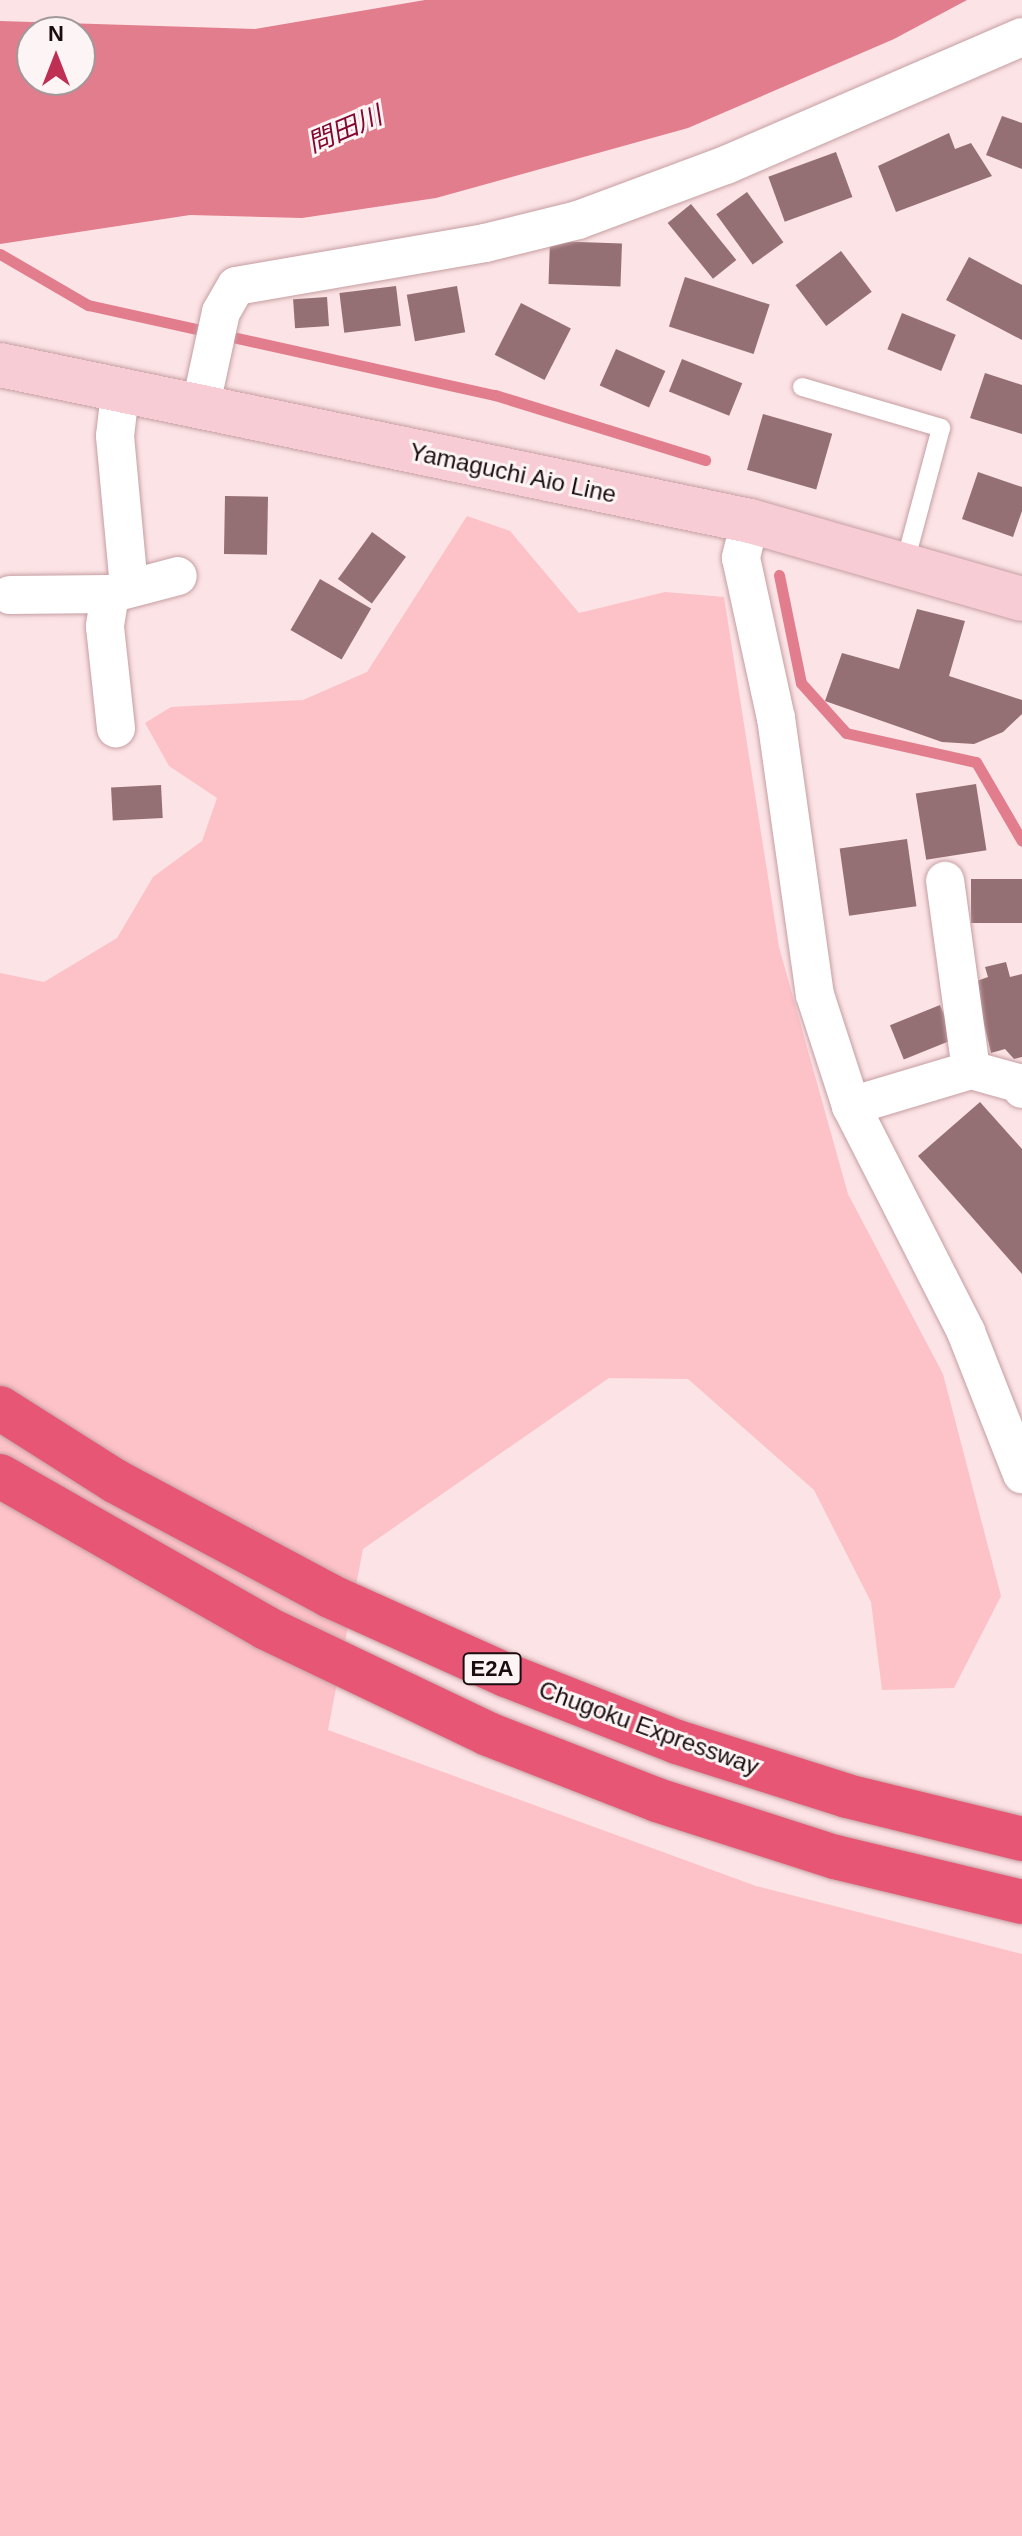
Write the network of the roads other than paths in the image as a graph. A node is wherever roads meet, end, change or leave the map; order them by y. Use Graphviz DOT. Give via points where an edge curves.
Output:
graph roads {
  1 [pos="1022,37"];
  2 [pos="0,365"];
  3 [pos="802,387"];
  4 [pos="120,393"];
  5 [pos="200,409"];
  6 [pos="750,521"];
  7 [pos="905,562"];
  8 [pos="178,576"];
  9 [pos="120,590"];
  10 [pos="10,595"];
  11 [pos="1022,599"];
  12 [pos="116,728"];
  13 [pos="945,881"];
  14 [pos="971,1070"];
  15 [pos="1022,1089"];
  16 [pos="851,1106"];
  17 [pos="0,1408"];
  18 [pos="1022,1474"];
  19 [pos="0,1476"];
  20 [pos="1022,1839"];
  21 [pos="1022,1902"];
  1 -- 5 [label="street" via="726,165 578,220 485,243 236,286 221,312"];
  2 -- 4 [label="main road, Yamaguchi Aio Line"];
  3 -- 7 [label="lane" via="941,428"];
  4 -- 5 [label="main road, Yamaguchi Aio Line"];
  4 -- 9 [label="street" via="115,436"];
  5 -- 6 [label="main road, Yamaguchi Aio Line"];
  6 -- 7 [label="main road, Yamaguchi Aio Line"];
  6 -- 16 [label="street" via="741,558 776,718 815,995"];
  7 -- 11 [label="main road, Yamaguchi Aio Line"];
  8 -- 9 [label="street"];
  9 -- 10 [label="street"];
  9 -- 12 [label="street" via="105,627"];
  13 -- 14 [label="street"];
  14 -- 15 [label="street" via="1018,1083"];
  14 -- 16 [label="street"];
  16 -- 18 [label="street" via="966,1332"];
  17 -- 20 [label="highway, Chugoku Expressway / E2A" via="115,1481 330,1596 506,1675 677,1742 847,1796"];
  19 -- 21 [label="highway, E2A" via="266,1628 488,1734 657,1800 821,1853"];
}
